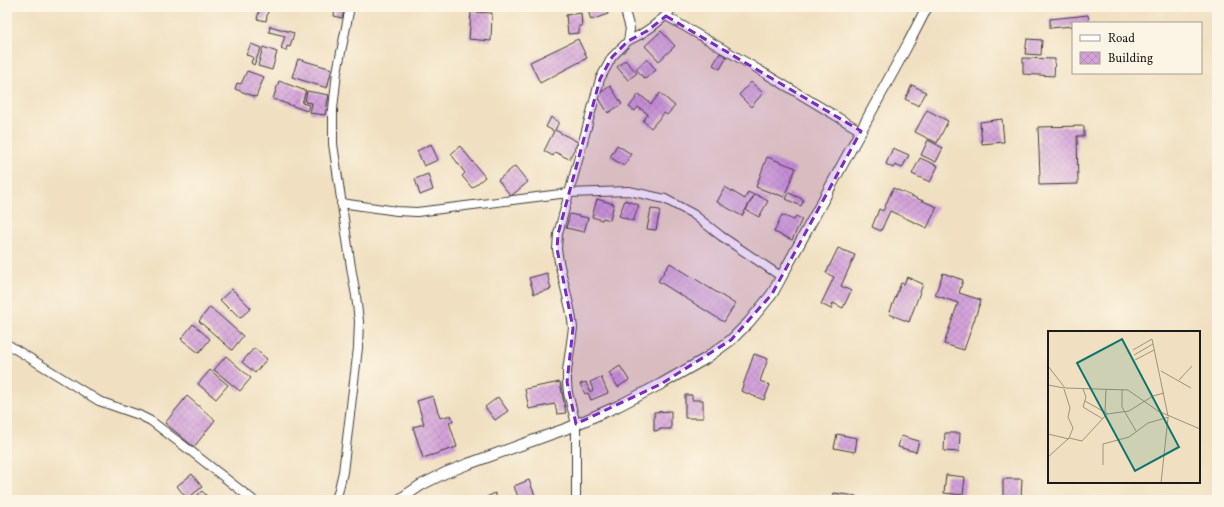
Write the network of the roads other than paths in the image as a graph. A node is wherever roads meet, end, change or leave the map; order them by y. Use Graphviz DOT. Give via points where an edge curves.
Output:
graph roads {
  1 [pos="350,7"];
  2 [pos="624,7"];
  3 [pos="674,7"];
  4 [pos="927,7"];
  5 [pos="666,16"];
  6 [pos="628,41"];
  7 [pos="860,131"];
  8 [pos="568,193"];
  9 [pos="341,203"];
  10 [pos="782,277"];
  11 [pos="7,344"];
  12 [pos="576,424"];
  13 [pos="253,500"];
  14 [pos="335,500"];
  15 [pos="399,500"];
  16 [pos="576,500"];
  1 -- 9 [label="street" via="337,72 333,109 333,144"];
  2 -- 6 [label="street" via="630,29"];
  3 -- 5 [label="street"];
  4 -- 7 [label="street"];
  5 -- 6 [label="street" via="647,31"];
  5 -- 7 [label="street"];
  6 -- 8 [label="street" via="612,57 600,79"];
  7 -- 10 [label="street"];
  8 -- 9 [label="street" via="417,212"];
  8 -- 10 [label="street" via="629,190 665,200 693,214"];
  8 -- 12 [label="street" via="557,249 573,328 567,382"];
  9 -- 14 [label="street" via="359,321 343,472"];
  10 -- 12 [label="street" via="749,322 731,340 705,359 618,406"];
  11 -- 13 [label="street" via="99,401 152,421"];
  12 -- 15 [label="street" via="468,464 421,485"];
  12 -- 16 [label="street"];
}
